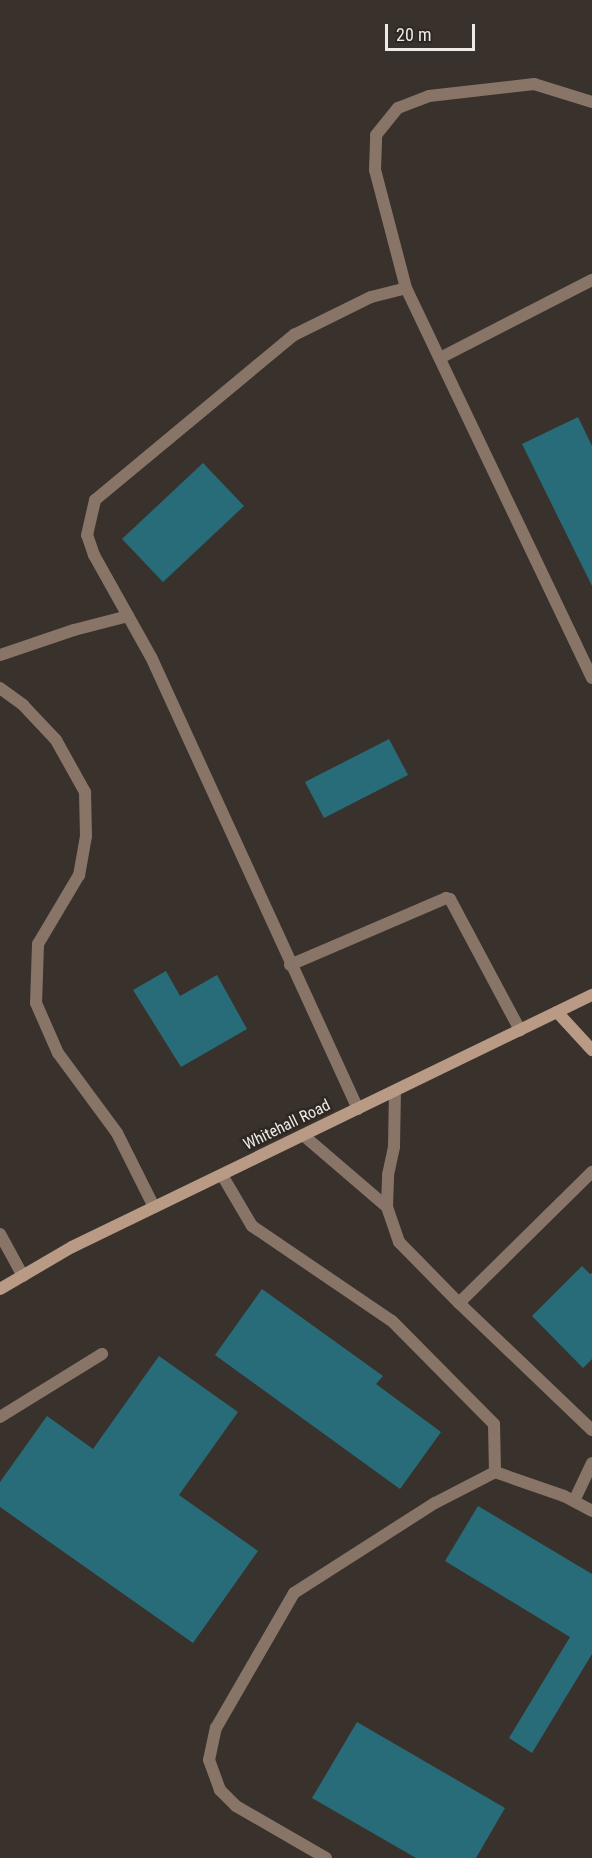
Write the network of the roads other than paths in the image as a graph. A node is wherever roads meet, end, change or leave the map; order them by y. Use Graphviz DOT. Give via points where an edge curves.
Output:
graph roads {
  1 [pos="592,102"];
  2 [pos="592,280"];
  3 [pos="406,288"];
  4 [pos="440,358"];
  5 [pos="128,616"];
  6 [pos="0,655"];
  7 [pos="592,678"];
  8 [pos="0,688"];
  9 [pos="291,965"];
  10 [pos="592,995"];
  11 [pos="557,1012"];
  12 [pos="520,1030"];
  13 [pos="592,1050"];
  14 [pos="395,1091"];
  15 [pos="358,1109"];
  16 [pos="303,1136"];
  17 [pos="592,1172"];
  18 [pos="222,1175"];
  19 [pos="154,1207"];
  20 [pos="387,1207"];
  21 [pos="0,1234"];
  22 [pos="23,1276"];
  23 [pos="0,1289"];
  24 [pos="459,1303"];
  25 [pos="102,1354"];
  26 [pos="0,1417"];
  27 [pos="592,1430"];
  28 [pos="592,1463"];
  29 [pos="495,1472"];
  30 [pos="573,1501"];
  31 [pos="592,1510"];
  32 [pos="326,1858"];
  1 -- 3 [label="lane" via="534,84 429,96 398,108 376,135 375,170"];
  2 -- 4 [label="lane"];
  3 -- 4 [label="lane"];
  3 -- 5 [label="lane" via="371,297 294,335 95,501 87,535"];
  4 -- 7 [label="lane"];
  5 -- 6 [label="lane"];
  5 -- 9 [label="lane" via="151,657"];
  8 -- 19 [label="lane" via="23,705 56,740 85,792 86,836 79,875 38,944 36,1003 58,1053 117,1133"];
  9 -- 12 [label="lane" via="450,899"];
  9 -- 15 [label="lane"];
  10 -- 11 [label="main road, Whitehall Road"];
  11 -- 12 [label="main road, Whitehall Road"];
  11 -- 13 [label="main road"];
  12 -- 14 [label="main road, Whitehall Road"];
  14 -- 15 [label="main road, Whitehall Road"];
  14 -- 20 [label="lane"];
  15 -- 16 [label="main road, Whitehall Road"];
  16 -- 18 [label="main road, Whitehall Road"];
  16 -- 20 [label="lane"];
  17 -- 24 [label="lane"];
  18 -- 19 [label="main road, Whitehall Road"];
  18 -- 29 [label="lane" via="252,1226 392,1321 494,1424"];
  19 -- 22 [label="main road, Whitehall Road"];
  20 -- 24 [label="lane" via="399,1242"];
  21 -- 22 [label="lane"];
  22 -- 23 [label="main road, Whitehall Road"];
  24 -- 27 [label="lane"];
  25 -- 26 [label="lane"];
  28 -- 30 [label="lane"];
  29 -- 30 [label="lane"];
  29 -- 32 [label="lane" via="435,1503 294,1593 216,1728 209,1760 220,1790 236,1806"];
  30 -- 31 [label="lane"];
}
